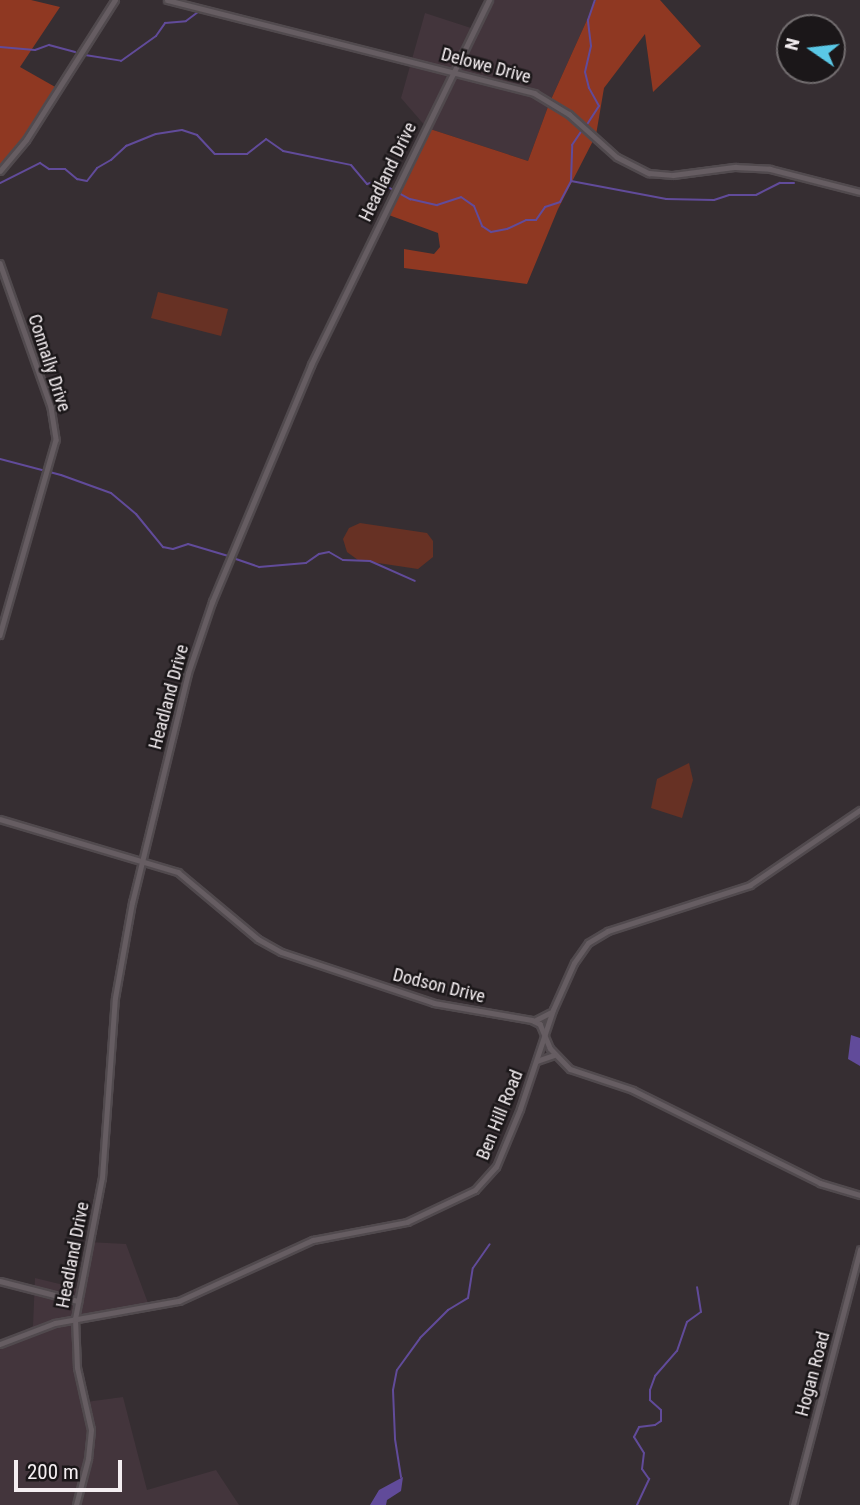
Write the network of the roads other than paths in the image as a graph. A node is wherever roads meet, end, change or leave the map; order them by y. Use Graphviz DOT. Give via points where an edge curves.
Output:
graph roads {
  1 [pos="115,0"];
  2 [pos="167,0"];
  3 [pos="489,0"];
  4 [pos="453,71"];
  5 [pos="0,171"];
  6 [pos="860,192"];
  7 [pos="0,263"];
  8 [pos="0,635"];
  9 [pos="860,810"];
  10 [pos="0,819"];
  11 [pos="142,860"];
  12 [pos="553,1010"];
  13 [pos="534,1020"];
  14 [pos="545,1037"];
  15 [pos="556,1055"];
  16 [pos="536,1062"];
  17 [pos="860,1195"];
  18 [pos="860,1250"];
  19 [pos="0,1281"];
  20 [pos="78,1301"];
  21 [pos="75,1319"];
  22 [pos="0,1344"];
  23 [pos="76,1505"];
  24 [pos="793,1505"];
  1 -- 5 [label="street" via="26,140"];
  2 -- 4 [label="street, Delowe Drive"];
  3 -- 4 [label="street, Headland Drive"];
  4 -- 6 [label="street, Delowe Drive" via="546,98 617,157 649,173 677,175 753,167"];
  4 -- 11 [label="street, Headland Drive" via="311,365 212,602 188,673"];
  7 -- 8 [label="street, Connally Drive" via="51,407 56,440"];
  9 -- 12 [label="street, Ben Hill Road" via="750,885 598,936 573,963"];
  10 -- 11 [label="street, Dodson Drive"];
  11 -- 13 [label="street, Dodson Drive" via="185,876 258,939 281,952 434,1003"];
  11 -- 20 [label="street, Headland Drive" via="116,987 102,1178"];
  12 -- 13 [label="street"];
  12 -- 14 [label="street, Ben Hill Road"];
  13 -- 14 [label="street"];
  14 -- 15 [label="street"];
  14 -- 16 [label="street, Ben Hill Road"];
  15 -- 16 [label="street"];
  15 -- 17 [label="street" via="578,1073 651,1098 820,1183"];
  16 -- 21 [label="street, Ben Hill Road" via="496,1167 475,1190 407,1222 313,1240 179,1301"];
  18 -- 24 [label="street, Hogan Road"];
  19 -- 20 [label="street"];
  20 -- 21 [label="street, Headland Drive"];
  21 -- 22 [label="street, Ben Hill Road" via="39,1327"];
  21 -- 23 [label="street, Headland Drive" via="77,1368 90,1418 89,1453"];
}
